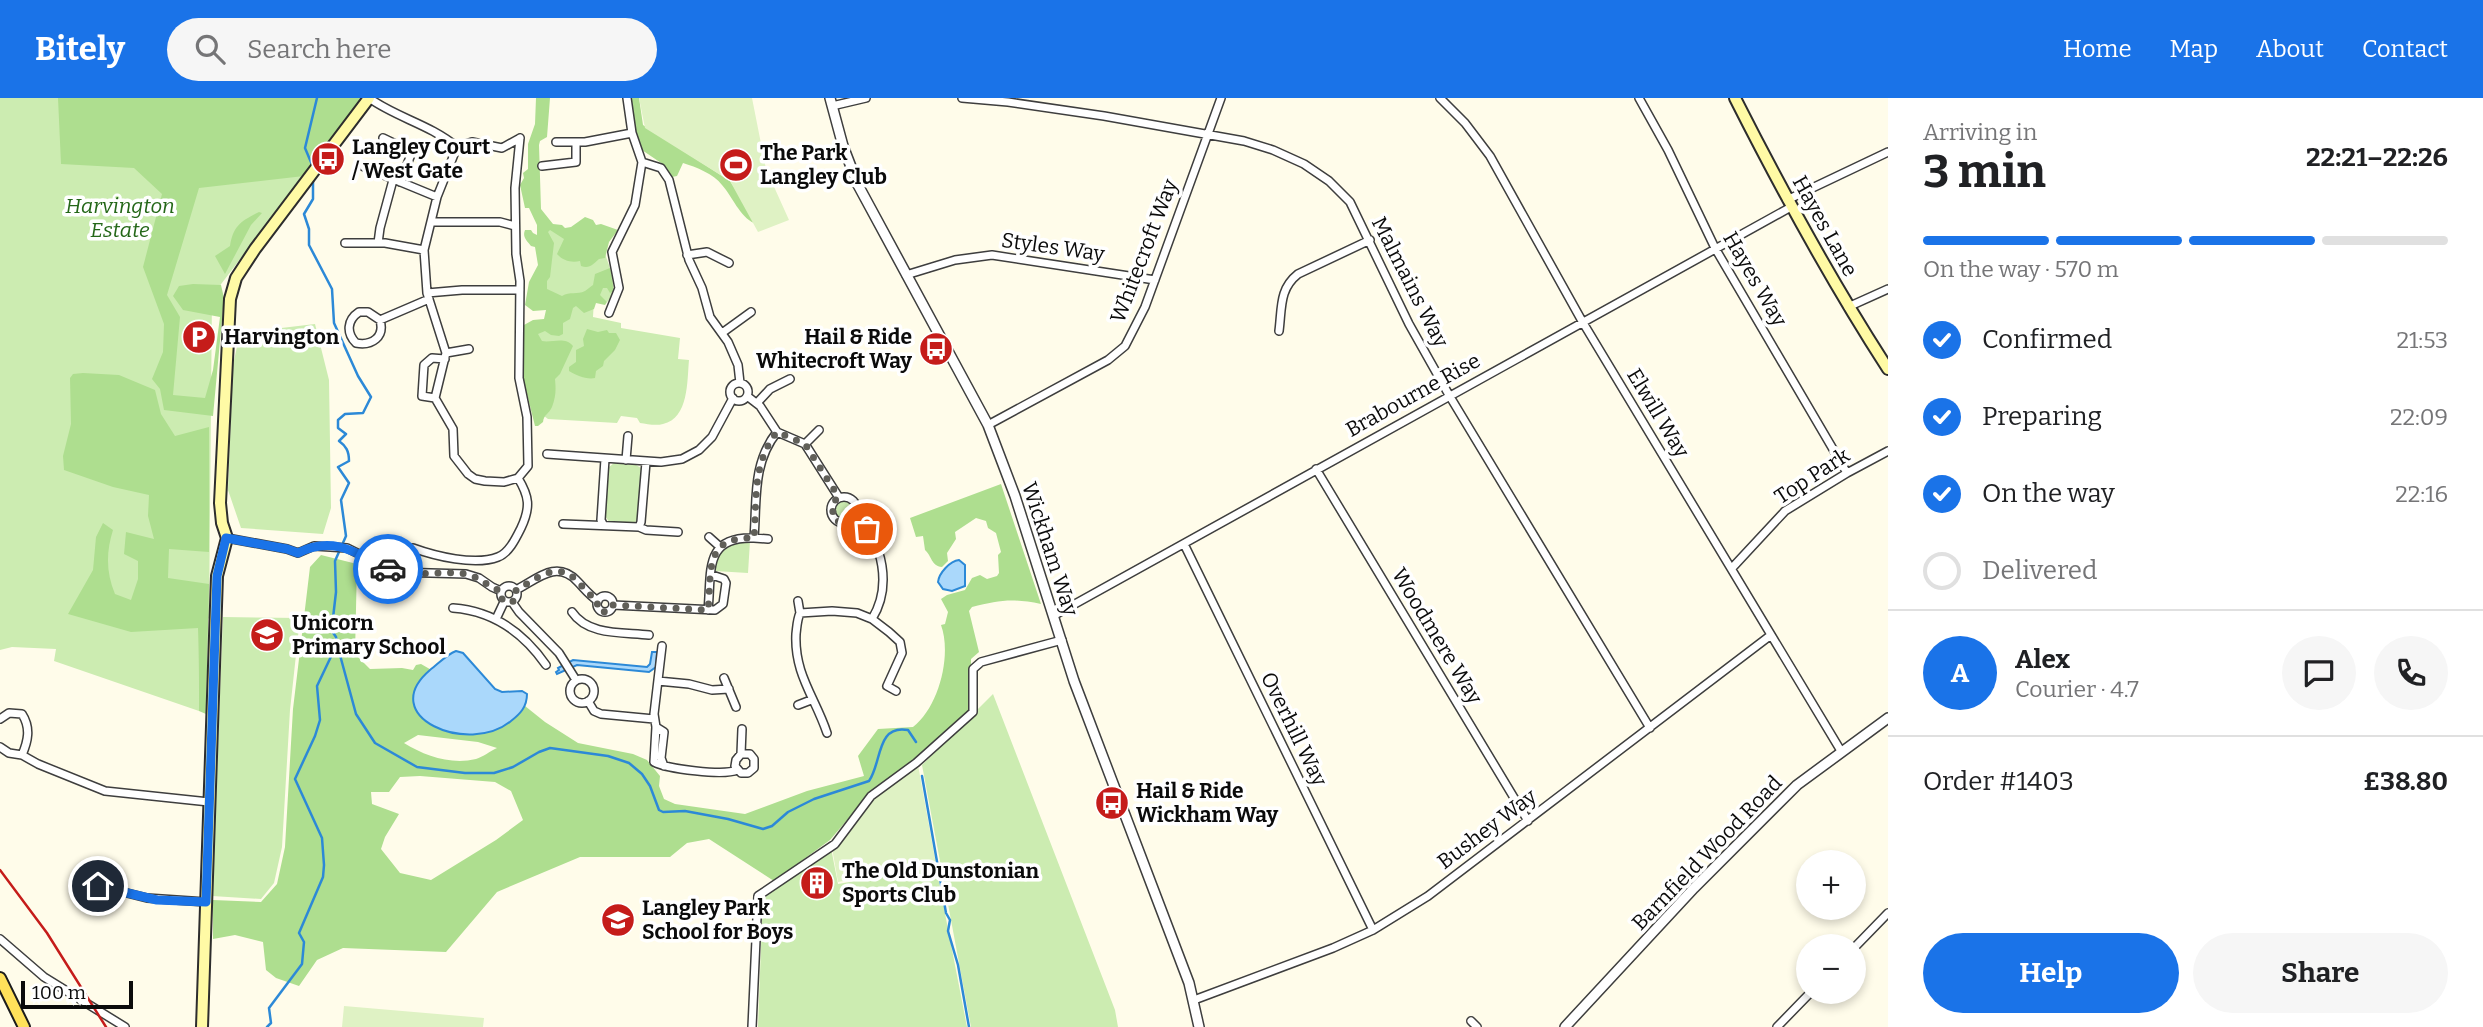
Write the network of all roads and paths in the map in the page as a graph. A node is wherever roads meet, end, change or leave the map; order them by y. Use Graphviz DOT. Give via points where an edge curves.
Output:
graph roads {
  1 [pos="369,98"];
  2 [pos="627,98"];
  3 [pos="866,98"];
  4 [pos="962,98"];
  5 [pos="1221,98"];
  6 [pos="1440,98"];
  7 [pos="1639,98"];
  8 [pos="1735,98"];
  9 [pos="831,102"];
  10 [pos="632,132"];
  11 [pos="1207,134"];
  12 [pos="383,138"];
  13 [pos="556,142"];
  14 [pos="576,142"];
  15 [pos="457,147"];
  16 [pos="1888,152"];
  17 [pos="642,162"];
  18 [pos="542,166"];
  19 [pos="363,167"];
  20 [pos="397,181"];
  21 [pos="437,197"];
  22 [pos="1789,203"];
  23 [pos="431,222"];
  24 [pos="515,226"];
  25 [pos="1370,240"];
  26 [pos="345,243"];
  27 [pos="378,243"];
  28 [pos="1715,248"];
  29 [pos="424,250"];
  30 [pos="687,255"];
  31 [pos="729,263"];
  32 [pos="906,275"];
  33 [pos="1155,280"];
  34 [pos="1888,289"];
  35 [pos="520,290"];
  36 [pos="428,296"];
  37 [pos="1848,307"];
  38 [pos="751,312"];
  39 [pos="610,313"];
  40 [pos="380,320"];
  41 [pos="1582,321"];
  42 [pos="1279,331"];
  43 [pos="722,333"];
  44 [pos="469,349"];
  45 [pos="445,356"];
  46 [pos="1888,369"];
  47 [pos="790,379"];
  48 [pos="740,383"];
  49 [pos="1449,395"];
  50 [pos="747,396"];
  51 [pos="435,398"];
  52 [pos="733,398"];
  53 [pos="757,403"];
  54 [pos="988,425"];
  55 [pos="819,430"];
  56 [pos="777,432"];
  57 [pos="628,436"];
  58 [pos="805,444"];
  59 [pos="1888,451"];
  60 [pos="547,454"];
  61 [pos="605,459"];
  62 [pos="626,460"];
  63 [pos="646,462"];
  64 [pos="1316,469"];
  65 [pos="1847,473"];
  66 [pos="517,478"];
  67 [pos="838,496"];
  68 [pos="855,520"];
  69 [pos="563,524"];
  70 [pos="603,524"];
  71 [pos="639,527"];
  72 [pos="678,532"];
  73 [pos="709,537"];
  74 [pos="226,538"];
  75 [pos="754,538"];
  76 [pos="768,540"];
  77 [pos="1184,544"];
  78 [pos="719,546"];
  79 [pos="413,548"];
  80 [pos="1732,568"];
  81 [pos="712,573"];
  82 [pos="516,590"];
  83 [pos="501,591"];
  84 [pos="598,601"];
  85 [pos="798,601"];
  86 [pos="508,602"];
  87 [pos="613,605"];
  88 [pos="453,608"];
  89 [pos="708,610"];
  90 [pos="572,612"];
  91 [pos="601,612"];
  92 [pos="800,613"];
  93 [pos="1055,615"];
  94 [pos="496,619"];
  95 [pos="873,619"];
  96 [pos="594,628"];
  97 [pos="649,635"];
  98 [pos="1771,635"];
  99 [pos="1062,640"];
  100 [pos="662,646"];
  101 [pos="546,664"];
  102 [pos="724,678"];
  103 [pos="576,680"];
  104 [pos="658,681"];
  105 [pos="878,684"];
  106 [pos="887,686"];
  107 [pos="729,689"];
  108 [pos="896,691"];
  109 [pos="811,700"];
  110 [pos="588,701"];
  111 [pos="798,705"];
  112 [pos="736,708"];
  113 [pos="1888,718"];
  114 [pos="0,719"];
  115 [pos="655,723"];
  116 [pos="1650,728"];
  117 [pos="742,729"];
  118 [pos="827,733"];
  119 [pos="0,747"];
  120 [pos="1841,751"];
  121 [pos="741,754"];
  122 [pos="22,755"];
  123 [pos="737,770"];
  124 [pos="209,802"];
  125 [pos="1528,821"];
  126 [pos="79,881"];
  127 [pos="206,902"];
  128 [pos="1888,913"];
  129 [pos="1373,930"];
  130 [pos="1866,935"];
  131 [pos="0,939"];
  132 [pos="0,978"];
  133 [pos="1194,1000"];
  134 [pos="1799,1004"];
  135 [pos="1471,1021"];
  136 [pos="24,1027"];
  137 [pos="125,1027"];
  138 [pos="202,1027"];
  139 [pos="752,1027"];
  140 [pos="1199,1027"];
  141 [pos="1478,1027"];
  142 [pos="1565,1027"];
  143 [pos="1777,1027"];
  1 -- 15 [label="street"];
  1 -- 74 [label="main road" via="248,259 232,290 220,503"];
  2 -- 10 [label="street"];
  3 -- 9 [label="street"];
  4 -- 11 [label="street, Malmains Way"];
  5 -- 11 [label="street, Whitecroft Way"];
  6 -- 41 [label="street, Elwill Way" via="1490,156"];
  7 -- 28 [label="street, Hayes Way"];
  8 -- 22 [label="main road, Hayes Lane"];
  9 -- 32 [label="street, Wickham Way" via="858,185"];
  10 -- 14 [label="street"];
  10 -- 17 [label="street"];
  11 -- 25 [label="street, Malmains Way" via="1244,141 1304,164 1350,202"];
  11 -- 33 [label="street, Whitecroft Way"];
  12 -- 20 [label="street" via="412,152"];
  13 -- 14 [label="street"];
  14 -- 18 [label="street" via="576,162"];
  15 -- 21 [label="street"];
  15 -- 24 [label="street" via="472,142 502,148 520,138"];
  16 -- 22 [label="street, Brabourne Rise"];
  17 -- 30 [label="street" via="659,166 666,174"];
  17 -- 39 [label="street" via="635,205 611,253 619,288"];
  19 -- 20 [label="street"];
  20 -- 21 [label="street"];
  20 -- 27 [label="street"];
  21 -- 23 [label="street"];
  22 -- 28 [label="street, Brabourne Rise"];
  22 -- 37 [label="main road, Hayes Lane"];
  23 -- 24 [label="street"];
  23 -- 29 [label="street"];
  24 -- 35 [label="street"];
  25 -- 42 [label="street" via="1290,280 1284,288"];
  25 -- 49 [label="street, Malmains Way"];
  26 -- 27 [label="street"];
  27 -- 29 [label="street"];
  28 -- 41 [label="street, Brabourne Rise"];
  28 -- 65 [label="street, Hayes Way"];
  29 -- 36 [label="street"];
  30 -- 31 [label="street" via="707,252"];
  30 -- 43 [label="street" via="710,317"];
  32 -- 33 [label="street, Styles Way" via="954,260 992,255"];
  32 -- 54 [label="street, Wickham Way"];
  33 -- 54 [label="street, Whitecroft Way" via="1125,346 1117,353"];
  34 -- 37 [label="street"];
  35 -- 36 [label="street" via="462,290"];
  35 -- 66 [label="street" via="519,378 527,417 528,466"];
  36 -- 40 [label="street"];
  36 -- 45 [label="street"];
  37 -- 46 [label="main road, Hayes Lane"];
  38 -- 43 [label="street"];
  40 -- 40 [label="street" via="359,312 351,320 350,336 356,343 371,344 381,331"];
  41 -- 49 [label="street, Brabourne Rise"];
  41 -- 80 [label="street, Elwill Way"];
  43 -- 48 [label="street" via="739,366"];
  44 -- 45 [label="street"];
  45 -- 51 [label="street"];
  45 -- 51 [label="street" via="424,365 422,396"];
  47 -- 53 [label="street" via="770,389"];
  48 -- 50 [label="street"];
  48 -- 52 [label="street" via="731,388"];
  49 -- 64 [label="street, Brabourne Rise"];
  49 -- 116 [label="street, Malmains Way"];
  50 -- 52 [label="street" via="741,401"];
  50 -- 53 [label="street"];
  51 -- 66 [label="street" via="452,424 454,456 468,474 485,481"];
  52 -- 63 [label="street" via="715,432 699,450 676,461"];
  53 -- 56 [label="street"];
  54 -- 93 [label="street, Wickham Way"];
  55 -- 58 [label="street"];
  56 -- 58 [label="street"];
  56 -- 75 [label="street" via="758,471"];
  57 -- 62 [label="street"];
  58 -- 67 [label="street"];
  59 -- 65 [label="street, Top Park"];
  60 -- 61 [label="street"];
  61 -- 62 [label="street"];
  61 -- 70 [label="street"];
  62 -- 63 [label="street"];
  63 -- 71 [label="street"];
  64 -- 77 [label="street, Brabourne Rise"];
  64 -- 125 [label="street, Woodmere Way"];
  65 -- 80 [label="street, Top Park" via="1785,512"];
  66 -- 79 [label="street" via="528,494 526,518 500,557 440,558"];
  67 -- 68 [label="street" via="854,503"];
  67 -- 68 [label="street" via="832,510 835,525"];
  68 -- 95 [label="street" via="870,535 884,576 882,598"];
  69 -- 70 [label="street"];
  70 -- 71 [label="street"];
  71 -- 72 [label="street"];
  73 -- 78 [label="street"];
  74 -- 83 [label="street" via="298,553 314,546 346,548 395,572 463,574"];
  74 -- 124 [label="main road" via="217,576"];
  75 -- 76 [label="street"];
  75 -- 78 [label="street" via="732,539"];
  77 -- 93 [label="street, Brabourne Rise"];
  77 -- 129 [label="street, Overhill Way"];
  78 -- 81 [label="street"];
  80 -- 98 [label="street, Elwill Way"];
  81 -- 89 [label="street"];
  81 -- 89 [label="street" via="725,581 724,602 718,609"];
  82 -- 83 [label="street" via="510,586"];
  82 -- 84 [label="street" via="541,574 558,571 573,577"];
  82 -- 86 [label="street" via="516,597"];
  83 -- 86 [label="street" via="501,598"];
  84 -- 87 [label="street" via="608,597"];
  84 -- 91 [label="street"];
  85 -- 92 [label="street"];
  86 -- 94 [label="street"];
  86 -- 103 [label="street"];
  87 -- 89 [label="street"];
  87 -- 91 [label="street" via="610,611"];
  88 -- 94 [label="street"];
  90 -- 96 [label="street"];
  91 -- 96 [label="street"];
  92 -- 95 [label="street" via="848,612"];
  92 -- 109 [label="street" via="796,654"];
  93 -- 99 [label="street, Wickham Way"];
  94 -- 101 [label="street" via="524,638"];
  95 -- 106 [label="street" via="902,648"];
  96 -- 97 [label="street"];
  98 -- 116 [label="street, Bushey Way"];
  98 -- 120 [label="street, Elwill Way"];
  99 -- 133 [label="street, Wickham Way"];
  99 -- 139 [label="street" via="981,662 973,669 973,712 871,796 835,844 758,896"];
  100 -- 104 [label="street"];
  102 -- 107 [label="street"];
  103 -- 110 [label="street" via="572,697"];
  103 -- 110 [label="street" via="593,685"];
  104 -- 107 [label="street"];
  104 -- 115 [label="street"];
  105 -- 106 [label="street"];
  106 -- 108 [label="street"];
  107 -- 112 [label="street"];
  109 -- 111 [label="street"];
  109 -- 118 [label="street"];
  110 -- 115 [label="street" via="598,713"];
  113 -- 120 [label="street, Barnfield Wood Road"];
  114 -- 122 [label="street" via="9,713 22,714 28,742"];
  115 -- 123 [label="street" via="664,732 664,766"];
  116 -- 125 [label="street, Bushey Way"];
  117 -- 121 [label="street"];
  119 -- 122 [label="street"];
  120 -- 142 [label="street, Barnfield Wood Road" via="1756,825"];
  121 -- 123 [label="street" via="735,763"];
  121 -- 123 [label="street" via="752,757 755,766 748,773"];
  122 -- 124 [label="street" via="105,791"];
  124 -- 127 [label="main road"];
  125 -- 129 [label="street, Bushey Way" via="1428,896"];
  126 -- 127 [label="street" via="147,898"];
  127 -- 138 [label="main road"];
  128 -- 130 [label="street"];
  129 -- 133 [label="street, Bushey Way"];
  131 -- 137 [label="street" via="56,984"];
  132 -- 136 [label="main road"];
  133 -- 140 [label="street, Wickham Way"];
  134 -- 143 [label="street"];
  135 -- 141 [label="street"];
}
